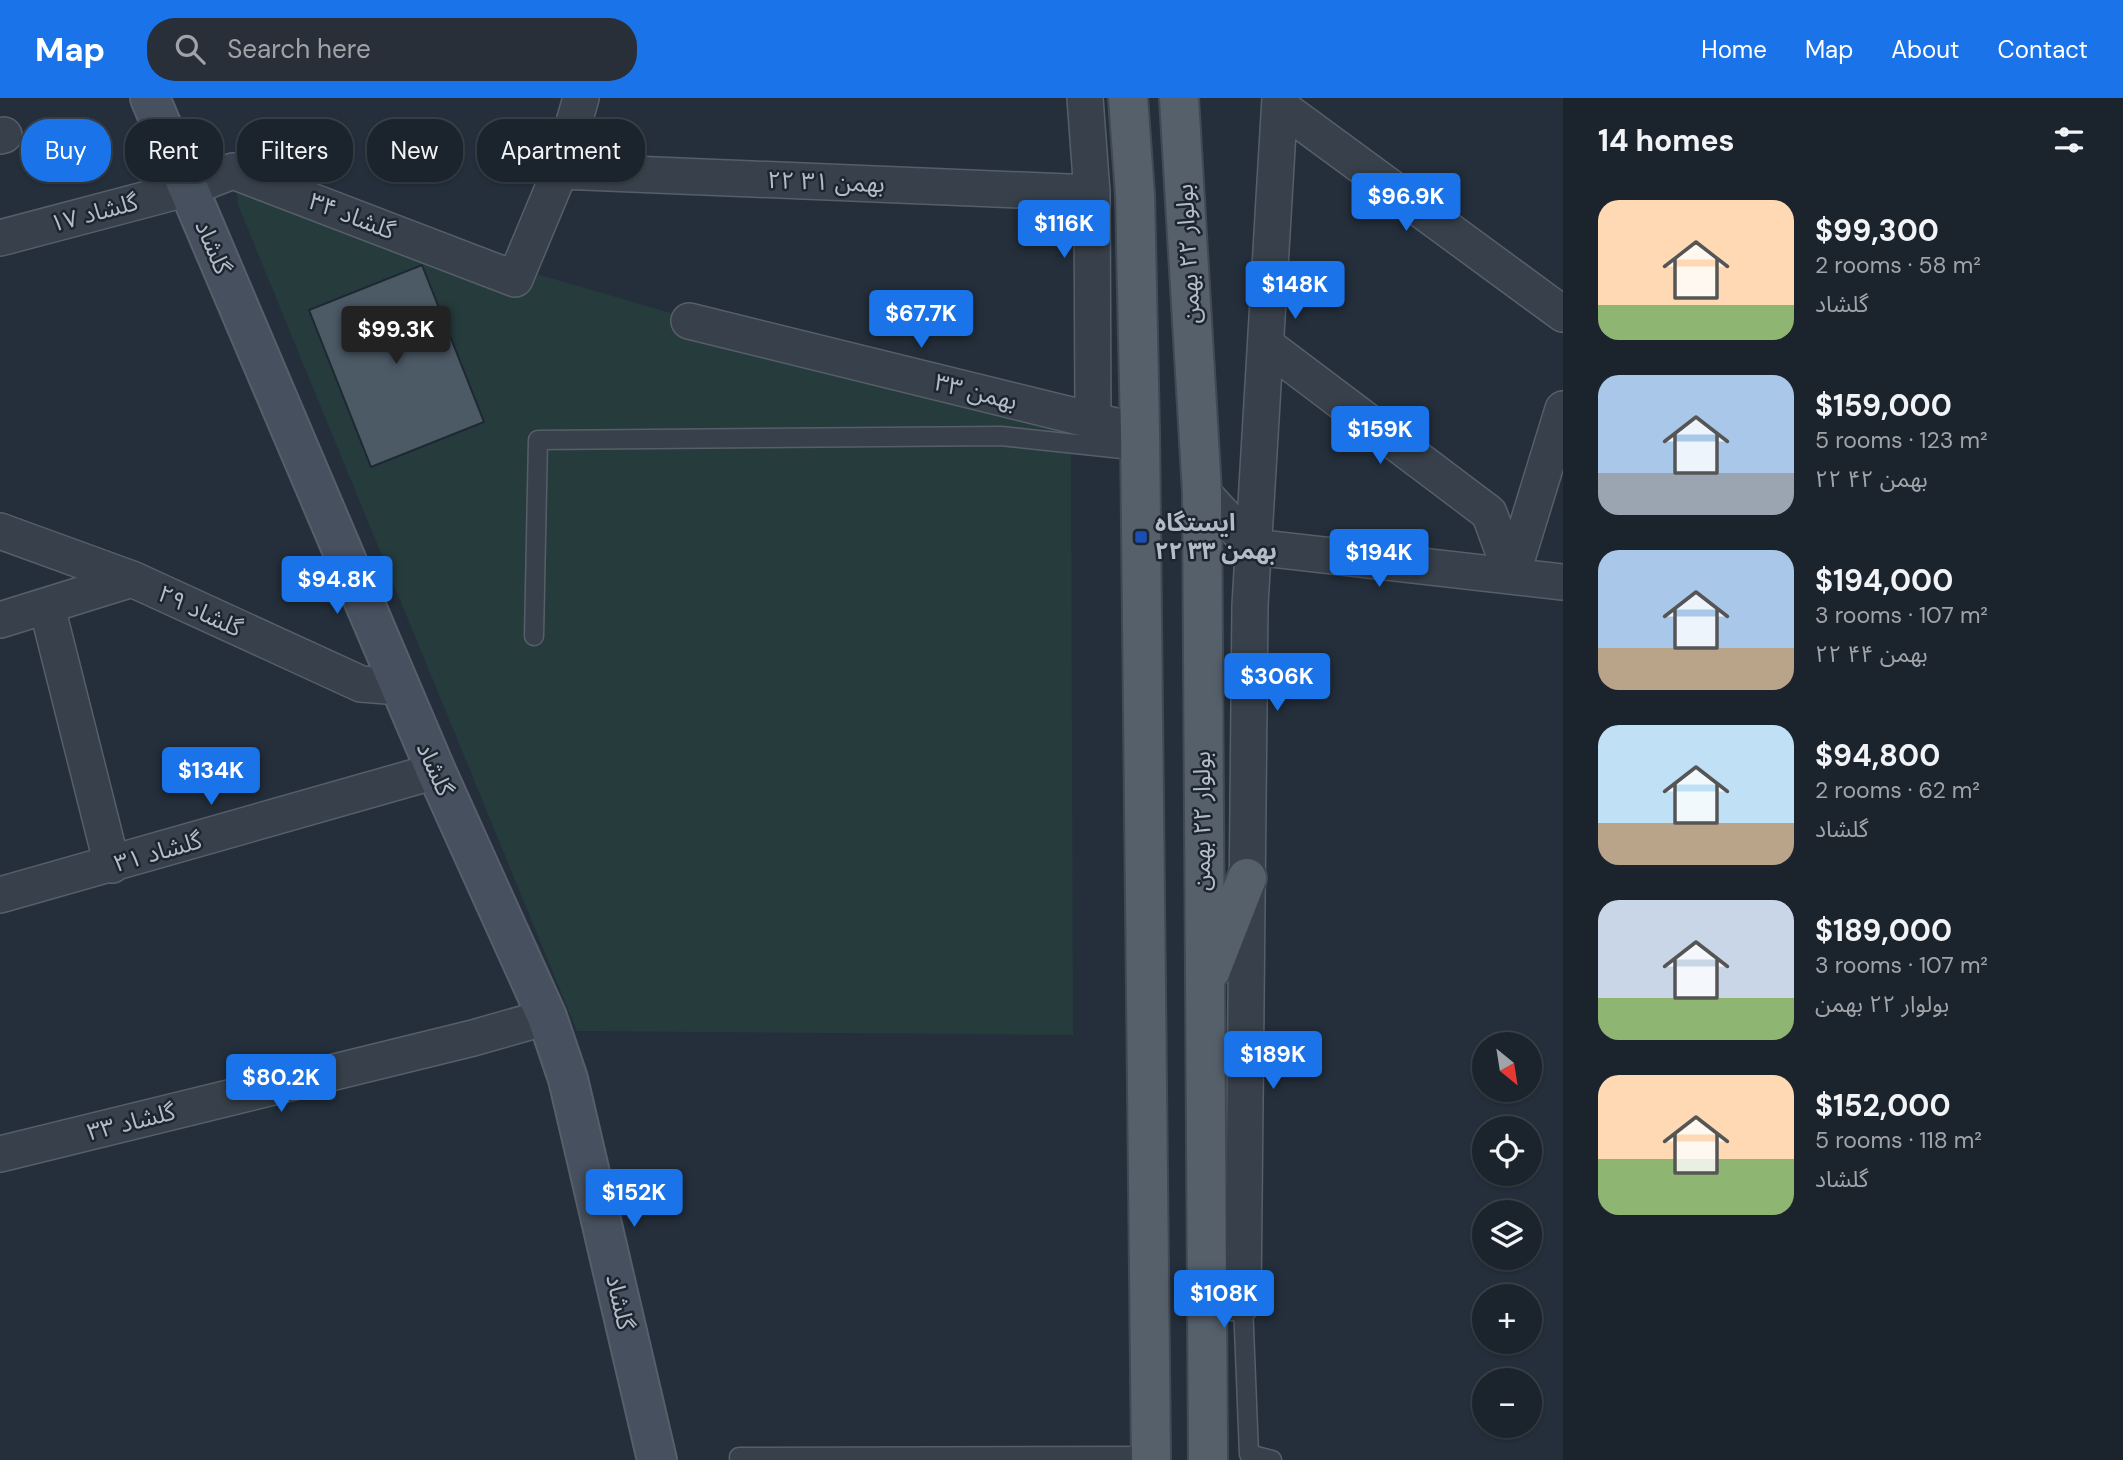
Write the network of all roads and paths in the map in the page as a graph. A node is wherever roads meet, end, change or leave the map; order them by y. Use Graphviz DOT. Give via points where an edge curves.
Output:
graph roads {
  1 [pos="150,98"];
  2 [pos="582,98"];
  3 [pos="1085,98"];
  4 [pos="1128,98"];
  5 [pos="1179,98"];
  6 [pos="1281,102"];
  7 [pos="576,119"];
  8 [pos="645,175"];
  9 [pos="555,182"];
  10 [pos="189,188"];
  11 [pos="1092,193"];
  12 [pos="0,238"];
  13 [pos="1563,314"];
  14 [pos="689,321"];
  15 [pos="1266,345"];
  16 [pos="1563,410"];
  17 [pos="1093,421"];
  18 [pos="1140,441"];
  19 [pos="1202,492"];
  20 [pos="0,531"];
  21 [pos="1253,547"];
  22 [pos="1512,575"];
  23 [pos="132,579"];
  24 [pos="1563,582"];
  25 [pos="47,607"];
  26 [pos="0,620"];
  27 [pos="534,636"];
  28 [pos="400,687"];
  29 [pos="436,771"];
  30 [pos="112,865"];
  31 [pos="1247,878"];
  32 [pos="0,895"];
  33 [pos="1204,988"];
  34 [pos="547,1017"];
  35 [pos="0,1154"];
  36 [pos="1225,1302"];
  37 [pos="739,1457"];
  38 [pos="1151,1458"];
  39 [pos="657,1460"];
  40 [pos="1208,1460"];
  41 [pos="1272,1460"];
  1 -- 10 [label="street, گلشاد"];
  2 -- 7 [label="street"];
  3 -- 11 [label="street"];
  4 -- 18 [label="main road, بولوار ۲۲ بهمن" via="1135,195"];
  5 -- 19 [label="main road, بولوار ۲۲ بهمن"];
  6 -- 13 [label="street"];
  6 -- 15 [label="street"];
  8 -- 11 [label="street, ۲۲ بهمن ۳۱"];
  9 -- 10 [label="street, گلشاد ۳۴" via="515,279 233,171"];
  10 -- 12 [label="street, گلشاد ۱۷"];
  10 -- 28 [label="street, گلشاد"];
  11 -- 17 [label="street"];
  14 -- 17 [label="street, بهمن ۳۳"];
  15 -- 21 [label="street"];
  15 -- 22 [label="street" via="1489,513"];
  16 -- 22 [label="street"];
  17 -- 18 [label="street, بهمن ۳۳"];
  18 -- 27 [label="lane" via="1002,436 538,440"];
  18 -- 38 [label="main road, بولوار ۲۲ بهمن"];
  19 -- 21 [label="street"];
  19 -- 33 [label="main road, بولوار ۲۲ بهمن"];
  20 -- 23 [label="street, گلشاد ۲۹"];
  21 -- 22 [label="street"];
  21 -- 31 [label="street"];
  22 -- 24 [label="street"];
  23 -- 25 [label="street"];
  23 -- 28 [label="street, گلشاد ۲۹" via="361,684"];
  25 -- 26 [label="street"];
  25 -- 30 [label="street"];
  28 -- 29 [label="street, گلشاد"];
  29 -- 30 [label="street, گلشاد ۳۱"];
  29 -- 34 [label="street, گلشاد"];
  30 -- 32 [label="street, گلشاد ۳۱"];
  31 -- 33 [label="main road"];
  31 -- 36 [label="street"];
  33 -- 36 [label="main road, بولوار ۲۲ بهمن"];
  34 -- 35 [label="street, گلشاد ۳۳"];
  34 -- 39 [label="street, گلشاد" via="568,1079"];
  36 -- 40 [label="main road, بولوار ۲۲ بهمن"];
  36 -- 41 [label="lane" via="1249,1454"];
  37 -- 38 [label="lane"];
}
